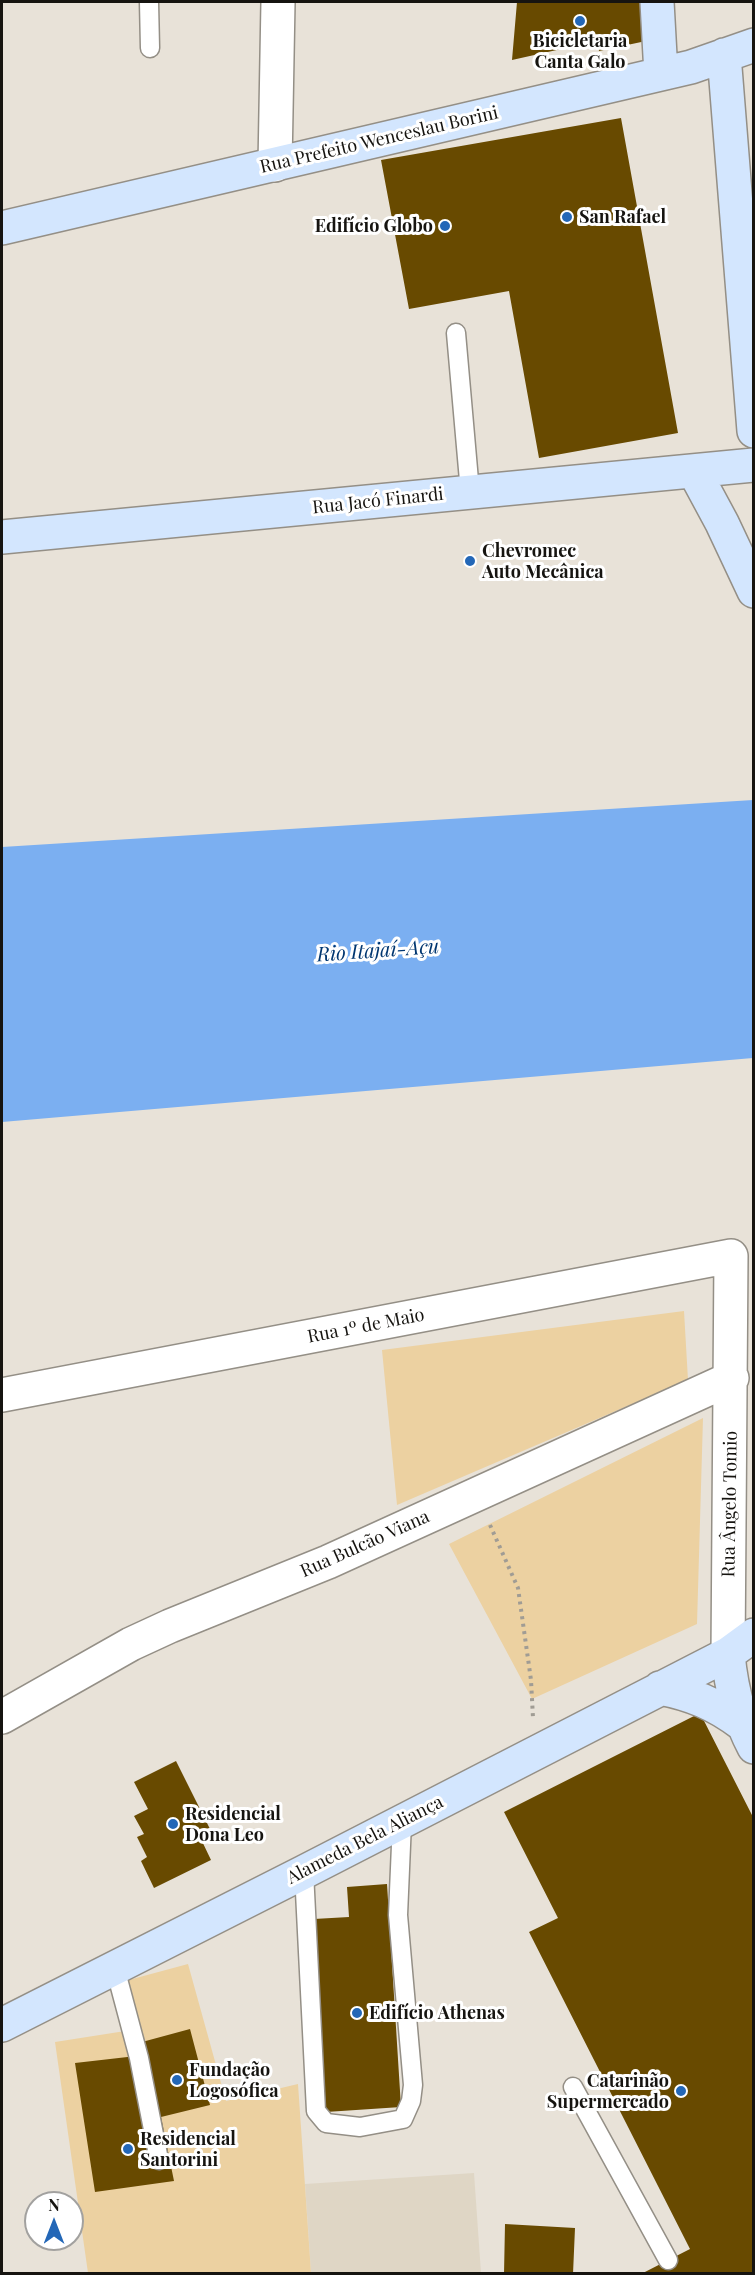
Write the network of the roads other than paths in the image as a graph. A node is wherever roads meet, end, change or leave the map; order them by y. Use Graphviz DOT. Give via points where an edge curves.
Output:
graph roads {
  1 [pos="149,2"];
  2 [pos="278,2"];
  3 [pos="657,2"];
  4 [pos="150,48"];
  5 [pos="739,50"];
  6 [pos="661,74"];
  7 [pos="275,165"];
  8 [pos="2,228"];
  9 [pos="456,333"];
  10 [pos="753,431"];
  11 [pos="753,465"];
  12 [pos="694,471"];
  13 [pos="470,492"];
  14 [pos="2,537"];
  15 [pos="753,591"];
  16 [pos="731,1256"];
  17 [pos="732,1378"];
  18 [pos="2,1395"];
  19 [pos="741,1644"];
  20 [pos="660,1688"];
  21 [pos="2,1717"];
  22 [pos="748,1736"];
  23 [pos="402,1822"];
  24 [pos="304,1872"];
  25 [pos="115,1968"];
  26 [pos="2,2025"];
  27 [pos="573,2087"];
  28 [pos="159,2160"];
  29 [pos="668,2260"];
  1 -- 4 [label="lane"];
  2 -- 7 [label="street"];
  3 -- 6 [label="street"];
  5 -- 6 [label="street, Rua Prefeito Wenceslau Borini"];
  5 -- 10 [label="street"];
  6 -- 7 [label="street, Rua Prefeito Wenceslau Borini"];
  7 -- 8 [label="street, Rua Prefeito Wenceslau Borini"];
  9 -- 13 [label="lane"];
  11 -- 12 [label="street, Rua Jacó Finardi"];
  12 -- 13 [label="street, Rua Jacó Finardi"];
  12 -- 15 [label="street"];
  13 -- 14 [label="street, Rua Jacó Finardi"];
  16 -- 17 [label="street, Rua Ângelo Tomio"];
  16 -- 18 [label="street, Rua 1º de Maio"];
  17 -- 19 [label="street, Rua Ângelo Tomio"];
  17 -- 21 [label="street, Rua Bulcão Viana" via="328,1562 131,1644"];
  19 -- 20 [label="street, Alameda Bela Aliança"];
  19 -- 22 [label="street, Rua Ângelo Tomio" via="731,1687"];
  20 -- 22 [label="street" via="724,1710"];
  20 -- 23 [label="street, Alameda Bela Aliança"];
  23 -- 24 [label="street, Alameda Bela Aliança"];
  23 -- 24 [label="lane" via="398,1915 413,2085 403,2119 360,2127 326,2123 316,2111"];
  24 -- 25 [label="street, Alameda Bela Aliança"];
  25 -- 26 [label="street, Alameda Bela Aliança"];
  25 -- 28 [label="lane" via="139,2058"];
  27 -- 29 [label="lane"];
}
